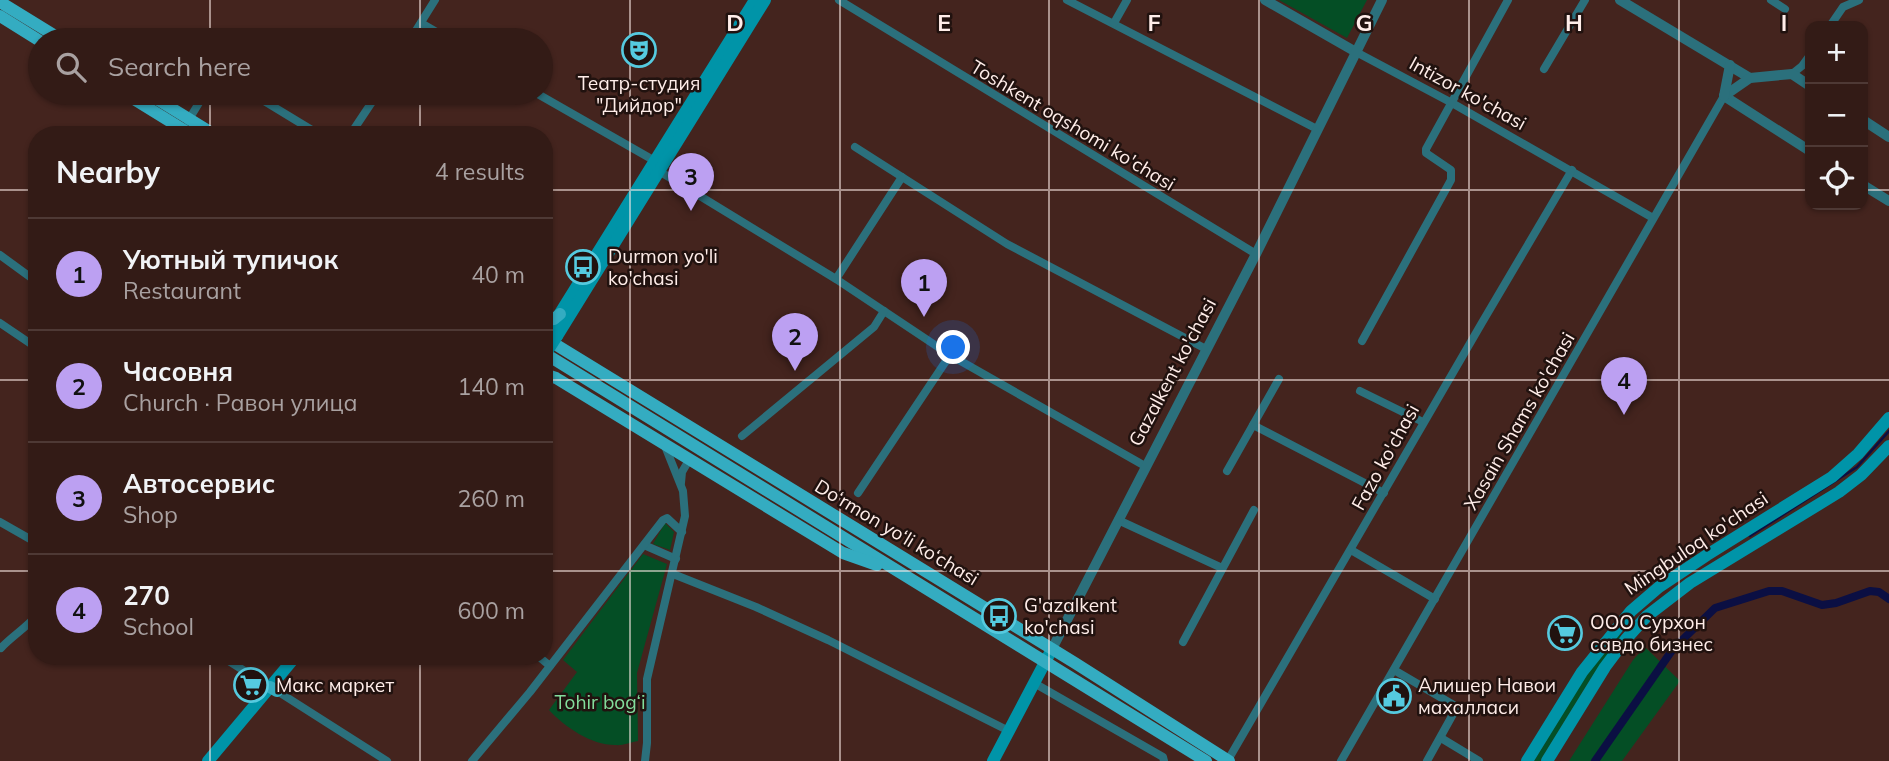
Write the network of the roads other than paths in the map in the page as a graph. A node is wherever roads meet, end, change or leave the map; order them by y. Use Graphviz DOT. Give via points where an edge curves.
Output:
graph roads {
  1 [pos="435,0"];
  2 [pos="755,0"];
  3 [pos="765,0"];
  4 [pos="839,0"];
  5 [pos="1067,0"];
  6 [pos="1127,0"];
  7 [pos="1265,0"];
  8 [pos="1382,0"];
  9 [pos="1508,0"];
  10 [pos="1585,0"];
  11 [pos="1620,0"];
  12 [pos="1771,0"];
  13 [pos="1859,0"];
  14 [pos="0,2"];
  15 [pos="1784,9"];
  16 [pos="0,16"];
  17 [pos="1833,21"];
  18 [pos="421,23"];
  19 [pos="1114,23"];
  20 [pos="42,28"];
  21 [pos="418,28"];
  22 [pos="430,28"];
  23 [pos="28,34"];
  24 [pos="1356,52"];
  25 [pos="1805,62"];
  26 [pos="1730,65"];
  27 [pos="1544,69"];
  28 [pos="1793,74"];
  29 [pos="1750,78"];
  30 [pos="1807,84"];
  31 [pos="1724,96"];
  32 [pos="553,103"];
  33 [pos="1452,103"];
  34 [pos="146,105"];
  35 [pos="161,105"];
  36 [pos="199,105"];
  37 [pos="271,105"];
  38 [pos="370,105"];
  39 [pos="1868,123"];
  40 [pos="184,126"];
  41 [pos="186,126"];
  42 [pos="189,126"];
  43 [pos="305,126"];
  44 [pos="356,126"];
  45 [pos="1317,129"];
  46 [pos="1889,137"];
  47 [pos="855,147"];
  48 [pos="1805,148"];
  49 [pos="657,166"];
  50 [pos="1572,170"];
  51 [pos="902,177"];
  52 [pos="1868,188"];
  53 [pos="1889,201"];
  54 [pos="1653,218"];
  55 [pos="1256,254"];
  56 [pos="0,255"];
  57 [pos="28,275"];
  58 [pos="836,279"];
  59 [pos="884,311"];
  60 [pos="0,323"];
  61 [pos="553,325"];
  62 [pos="553,325"];
  63 [pos="553,336"];
  64 [pos="1362,341"];
  65 [pos="28,342"];
  66 [pos="1206,349"];
  67 [pos="950,355"];
  68 [pos="553,360"];
  69 [pos="553,377"];
  70 [pos="1279,379"];
  71 [pos="1360,391"];
  72 [pos="1889,418"];
  73 [pos="1423,422"];
  74 [pos="1253,425"];
  75 [pos="742,436"];
  76 [pos="665,446"];
  77 [pos="1889,446"];
  78 [pos="689,460"];
  79 [pos="1145,466"];
  80 [pos="1227,471"];
  81 [pos="681,486"];
  82 [pos="858,493"];
  83 [pos="1384,493"];
  84 [pos="1254,510"];
  85 [pos="1118,520"];
  86 [pos="0,522"];
  87 [pos="682,531"];
  88 [pos="1735,537"];
  89 [pos="28,538"];
  90 [pos="644,545"];
  91 [pos="1744,549"];
  92 [pos="1351,550"];
  93 [pos="676,559"];
  94 [pos="1222,568"];
  95 [pos="900,573"];
  96 [pos="673,574"];
  97 [pos="1435,599"];
  98 [pos="1623,619"];
  99 [pos="28,626"];
  100 [pos="1635,629"];
  101 [pos="1183,642"];
  102 [pos="1,649"];
  103 [pos="1052,649"];
  104 [pos="1045,661"];
  105 [pos="553,662"];
  106 [pos="235,665"];
  107 [pos="290,665"];
  108 [pos="297,665"];
  109 [pos="550,666"];
  110 [pos="1394,670"];
  111 [pos="1034,683"];
  112 [pos="274,689"];
  113 [pos="1009,731"];
  114 [pos="1441,738"];
  115 [pos="208,761"];
  116 [pos="219,761"];
  117 [pos="387,761"];
  118 [pos="472,761"];
  119 [pos="645,761"];
  120 [pos="993,761"];
  121 [pos="1164,761"];
  122 [pos="1206,761"];
  123 [pos="1229,761"];
  124 [pos="1341,761"];
  125 [pos="1427,761"];
  126 [pos="1479,761"];
  127 [pos="1527,761"];
  128 [pos="1547,761"];
  1 -- 18 [label="street"];
  2 -- 49 [label="main road"];
  3 -- 49 [label="main road"];
  4 -- 55 [label="street, Toshkent oqshomi ko'chasi"];
  5 -- 19 [label="street"];
  6 -- 19 [label="street"];
  7 -- 24 [label="street, Intizor ko'chasi"];
  8 -- 24 [label="street, Gazalkent ko'chasi"];
  9 -- 33 [label="street"];
  10 -- 27 [label="street"];
  11 -- 26 [label="street"];
  12 -- 15 [label="street"];
  13 -- 17 [label="street" via="1843,7"];
  14 -- 20 [label="main road"];
  16 -- 23 [label="main road"];
  18 -- 21 [label="street"];
  18 -- 22 [label="street"];
  19 -- 45 [label="street"];
  24 -- 33 [label="street, Intizor ko'chasi"];
  24 -- 45 [label="street, Gazalkent ko'chasi"];
  25 -- 28 [label="street"];
  26 -- 29 [label="street"];
  26 -- 31 [label="street"];
  28 -- 29 [label="street"];
  28 -- 30 [label="street"];
  29 -- 31 [label="street"];
  31 -- 48 [label="street"];
  31 -- 54 [label="street, Xasain Shams ko'chasi"];
  32 -- 49 [label="street"];
  33 -- 50 [label="street, Intizor ko'chasi"];
  33 -- 64 [label="street" via="1426,149 1451,170 1451,180"];
  34 -- 40 [label="main road"];
  35 -- 41 [label="main road"];
  36 -- 42 [label="street"];
  37 -- 43 [label="street"];
  38 -- 44 [label="street"];
  39 -- 46 [label="street"];
  45 -- 55 [label="street, Gazalkent ko'chasi"];
  47 -- 51 [label="street"];
  49 -- 58 [label="street"];
  49 -- 61 [label="main road"];
  49 -- 62 [label="main road"];
  50 -- 54 [label="street, Intizor ko'chasi"];
  50 -- 73 [label="street, Fazo ko'chasi"];
  51 -- 58 [label="street"];
  51 -- 66 [label="street" via="1007,244"];
  52 -- 53 [label="street"];
  54 -- 97 [label="street, Xasain Shams ko'chasi"];
  55 -- 66 [label="street, Gazalkent ko'chasi"];
  56 -- 57 [label="street"];
  58 -- 59 [label="street"];
  59 -- 67 [label="street"];
  59 -- 75 [label="street" via="874,327"];
  60 -- 65 [label="street"];
  63 -- 103 [label="main road, Do‘rmon yo‘li ko‘chasi"];
  66 -- 79 [label="street, Gazalkent ko'chasi"];
  67 -- 79 [label="street"];
  67 -- 82 [label="street"];
  68 -- 95 [label="main road, Do‘rmon yo‘li ko‘chasi"];
  69 -- 76 [label="main road"];
  70 -- 74 [label="street"];
  71 -- 73 [label="street"];
  72 -- 88 [label="main road, Mingbuloq ko'chasi" via="1832,477"];
  73 -- 83 [label="street, Fazo ko'chasi"];
  74 -- 80 [label="street"];
  74 -- 83 [label="street"];
  76 -- 78 [label="main road"];
  76 -- 81 [label="street"];
  77 -- 91 [label="main road, Mingbuloq ko'chasi" via="1839,492"];
  78 -- 81 [label="street"];
  78 -- 95 [label="main road" via="843,553"];
  79 -- 85 [label="street, Gazalkent ko'chasi"];
  81 -- 87 [label="street"];
  83 -- 92 [label="street, Fazo ko'chasi"];
  84 -- 94 [label="street"];
  85 -- 94 [label="street"];
  85 -- 103 [label="street, Gazalkent ko'chasi"];
  86 -- 89 [label="street"];
  87 -- 90 [label="street" via="665,518"];
  87 -- 93 [label="street"];
  88 -- 91 [label="main road"];
  88 -- 98 [label="main road, Mingbuloq ko'chasi" via="1660,587"];
  90 -- 93 [label="street"];
  90 -- 105 [label="street"];
  91 -- 100 [label="main road, Mingbuloq ko'chasi" via="1674,595"];
  92 -- 97 [label="street"];
  92 -- 123 [label="street, Fazo ko'chasi"];
  93 -- 96 [label="street"];
  94 -- 101 [label="street"];
  95 -- 104 [label="main road, Do‘rmon yo‘li ko‘chasi"];
  96 -- 113 [label="street" via="828,640"];
  96 -- 119 [label="street" via="647,679"];
  97 -- 110 [label="street, Xasain Shams ko'chasi"];
  98 -- 100 [label="main road"];
  98 -- 127 [label="main road, Mingbuloq ko'chasi" via="1578,678"];
  99 -- 102 [label="street"];
  100 -- 128 [label="main road, Mingbuloq ko'chasi" via="1598,676"];
  103 -- 104 [label="main road, Gazalkent ko'chasi"];
  103 -- 123 [label="main road, Do‘rmon yo‘li ko‘chasi"];
  104 -- 111 [label="main road, Gazalkent ko'chasi"];
  104 -- 122 [label="main road, Do‘rmon yo‘li ko‘chasi"];
  106 -- 112 [label="street"];
  107 -- 112 [label="main road"];
  108 -- 112 [label="main road"];
  109 -- 118 [label="street"];
  110 -- 114 [label="street" via="1457,707"];
  110 -- 124 [label="street, Xasain Shams ko'chasi"];
  111 -- 113 [label="main road, Gazalkent ko'chasi"];
  111 -- 121 [label="street"];
  112 -- 115 [label="main road"];
  112 -- 116 [label="main road"];
  112 -- 117 [label="street"];
  113 -- 120 [label="main road, Gazalkent ko'chasi"];
  114 -- 125 [label="street"];
  114 -- 126 [label="street"];
}
